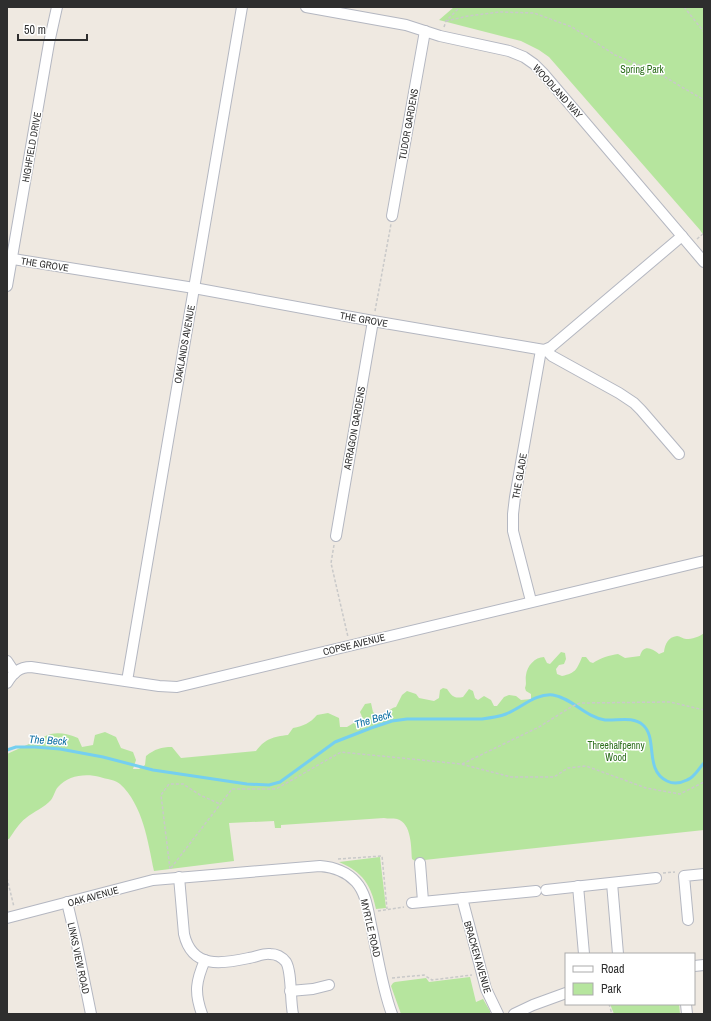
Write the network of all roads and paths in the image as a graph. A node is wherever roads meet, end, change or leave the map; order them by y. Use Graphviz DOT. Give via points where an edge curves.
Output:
graph roads {
  1 [pos="57,7"];
  2 [pos="242,7"];
  3 [pos="306,7"];
  4 [pos="460,7"];
  5 [pos="684,7"];
  6 [pos="356,11"];
  7 [pos="446,21"];
  8 [pos="425,31"];
  9 [pos="704,32"];
  10 [pos="440,36"];
  11 [pos="704,100"];
  12 [pos="392,216"];
  13 [pos="682,236"];
  14 [pos="9,258"];
  15 [pos="704,262"];
  16 [pos="7,286"];
  17 [pos="194,288"];
  18 [pos="373,321"];
  19 [pos="544,350"];
  20 [pos="679,453"];
  21 [pos="336,536"];
  22 [pos="704,561"];
  23 [pos="531,601"];
  24 [pos="350,645"];
  25 [pos="7,661"];
  26 [pos="15,672"];
  27 [pos="127,681"];
  28 [pos="7,683"];
  29 [pos="704,710"];
  30 [pos="461,764"];
  31 [pos="704,782"];
  32 [pos="220,804"];
  33 [pos="338,859"];
  34 [pos="420,863"];
  35 [pos="704,874"];
  36 [pos="173,875"];
  37 [pos="684,876"];
  38 [pos="7,878"];
  39 [pos="656,878"];
  40 [pos="704,878"];
  41 [pos="612,883"];
  42 [pos="578,886"];
  43 [pos="462,898"];
  44 [pos="67,902"];
  45 [pos="412,902"];
  46 [pos="423,902"];
  47 [pos="387,909"];
  48 [pos="368,913"];
  49 [pos="12,917"];
  50 [pos="688,920"];
  51 [pos="584,953"];
  52 [pos="618,953"];
  53 [pos="205,960"];
  54 [pos="482,974"];
  55 [pos="383,981"];
  56 [pos="329,985"];
  57 [pos="290,991"];
  58 [pos="565,993"];
  59 [pos="91,1014"];
  60 [pos="202,1014"];
  61 [pos="293,1014"];
  62 [pos="392,1014"];
  63 [pos="498,1014"];
  64 [pos="514,1014"];
  1 -- 14 [label="street, HIGHFIELD DRIVE"];
  2 -- 17 [label="street, OAKLANDS AVENUE"];
  3 -- 6 [label="street, WOODLAND WAY"];
  4 -- 7 [label="path"];
  5 -- 9 [label="path"];
  6 -- 8 [label="street, WOODLAND WAY"];
  7 -- 10 [label="path"];
  7 -- 11 [label="path" via="500,12 534,13 572,27 615,55 658,73"];
  8 -- 10 [label="street, WOODLAND WAY"];
  8 -- 12 [label="street, TUDOR GARDENS"];
  10 -- 13 [label="street, WOODLAND WAY" via="515,53 534,64"];
  12 -- 18 [label="path"];
  13 -- 15 [label="street, WOODLAND WAY"];
  13 -- 19 [label="street"];
  14 -- 16 [label="street, HIGHFIELD DRIVE"];
  14 -- 17 [label="street, THE GROVE"];
  17 -- 18 [label="street, THE GROVE"];
  17 -- 27 [label="street, OAKLANDS AVENUE"];
  18 -- 19 [label="street, THE GROVE"];
  18 -- 21 [label="street, ARRAGON GARDENS"];
  19 -- 20 [label="street" via="634,403"];
  19 -- 23 [label="street, THE GLADE" via="513,514 513,532"];
  21 -- 24 [label="path" via="331,563"];
  22 -- 23 [label="street, COPSE AVENUE"];
  23 -- 24 [label="street, COPSE AVENUE"];
  24 -- 27 [label="street, COPSE AVENUE" via="177,687"];
  25 -- 26 [label="street"];
  26 -- 27 [label="street, COPSE AVENUE" via="21,668 31,667"];
  26 -- 28 [label="street"];
  29 -- 30 [label="path" via="670,702 580,703 539,727"];
  30 -- 31 [label="path" via="511,777 554,777 568,768 586,766 646,788 680,794"];
  30 -- 32 [label="path" via="341,752 276,789 232,789"];
  32 -- 36 [label="path"];
  32 -- 36 [label="path" via="200,796 183,784 169,784 161,795"];
  33 -- 47 [label="path" via="382,856"];
  34 -- 46 [label="street"];
  35 -- 37 [label="street"];
  35 -- 40 [label="street"];
  36 -- 44 [label="street, OAK AVENUE"];
  36 -- 48 [label="street, MYRTLE ROAD" via="320,866 335,869 353,878 363,894"];
  36 -- 53 [label="street" via="186,942 195,955"];
  37 -- 39 [label="path" via="679,872 658,874"];
  37 -- 50 [label="street"];
  38 -- 49 [label="path"];
  39 -- 41 [label="street"];
  41 -- 42 [label="street"];
  41 -- 52 [label="street"];
  42 -- 43 [label="street"];
  42 -- 51 [label="street"];
  43 -- 46 [label="street"];
  43 -- 54 [label="street, BRACKEN AVENUE"];
  44 -- 49 [label="street, OAK AVENUE"];
  44 -- 59 [label="street, LINKS VIEW ROAD"];
  45 -- 46 [label="street"];
  45 -- 47 [label="path" via="409,907"];
  47 -- 48 [label="path"];
  48 -- 55 [label="street, MYRTLE ROAD"];
  53 -- 57 [label="street" via="225,963 266,954 278,956 285,961 289,969"];
  53 -- 60 [label="street" via="196,991"];
  54 -- 55 [label="path" via="432,980 424,975"];
  54 -- 63 [label="street, BRACKEN AVENUE" via="488,995"];
  55 -- 62 [label="street, MYRTLE ROAD"];
  56 -- 57 [label="street"];
  57 -- 61 [label="street"];
  58 -- 64 [label="street"];
}
